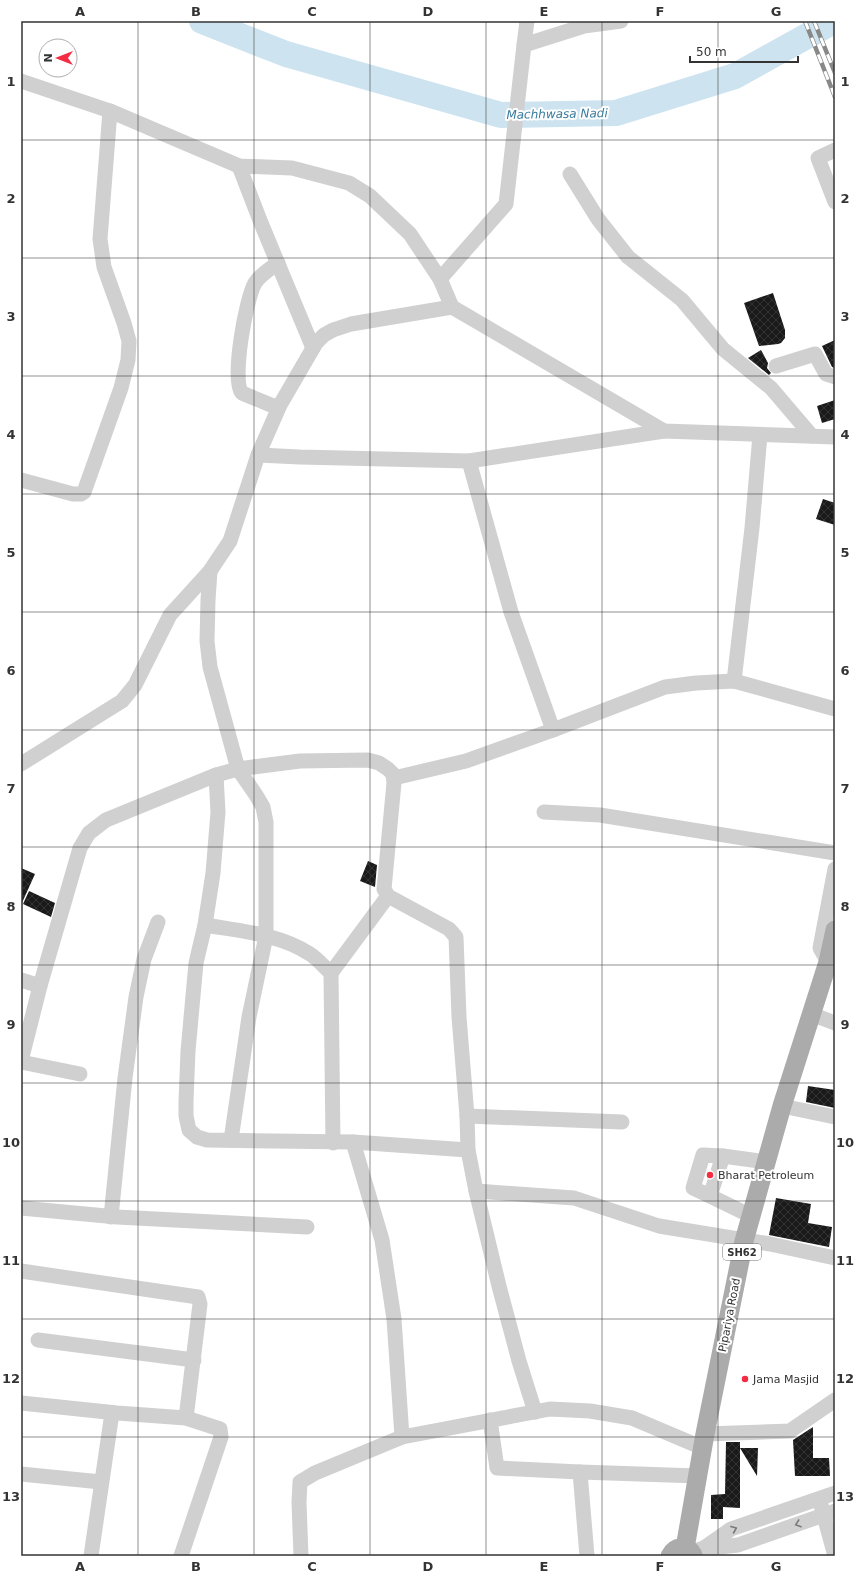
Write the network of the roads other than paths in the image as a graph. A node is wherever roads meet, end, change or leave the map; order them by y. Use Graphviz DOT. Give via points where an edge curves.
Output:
graph roads {
  1 [pos="527,21"];
  2 [pos="621,21"];
  3 [pos="595,23"];
  4 [pos="524,45"];
  5 [pos="21,81"];
  6 [pos="110,111"];
  7 [pos="835,150"];
  8 [pos="239,166"];
  9 [pos="570,174"];
  10 [pos="835,202"];
  11 [pos="278,262"];
  12 [pos="440,279"];
  13 [pos="452,307"];
  14 [pos="313,348"];
  15 [pos="776,366"];
  16 [pos="835,377"];
  17 [pos="278,408"];
  18 [pos="664,431"];
  19 [pos="760,434"];
  20 [pos="812,436"];
  21 [pos="835,437"];
  22 [pos="258,455"];
  23 [pos="469,461"];
  24 [pos="21,480"];
  25 [pos="210,571"];
  26 [pos="734,681"];
  27 [pos="835,709"];
  28 [pos="553,730"];
  29 [pos="21,764"];
  30 [pos="238,769"];
  31 [pos="216,775"];
  32 [pos="394,778"];
  33 [pos="544,812"];
  34 [pos="835,854"];
  35 [pos="835,869"];
  36 [pos="388,896"];
  37 [pos="158,922"];
  38 [pos="205,925"];
  39 [pos="835,930"];
  40 [pos="266,936"];
  41 [pos="833,962"];
  42 [pos="331,973"];
  43 [pos="21,980"];
  44 [pos="40,986"];
  45 [pos="811,1014"];
  46 [pos="835,1023"];
  47 [pos="21,1061"];
  48 [pos="80,1074"];
  49 [pos="782,1106"];
  50 [pos="467,1116"];
  51 [pos="835,1117"];
  52 [pos="622,1122"];
  53 [pos="231,1140"];
  54 [pos="352,1142"];
  55 [pos="333,1143"];
  56 [pos="468,1150"];
  57 [pos="767,1162"];
  58 [pos="476,1191"];
  59 [pos="21,1208"];
  60 [pos="751,1216"];
  61 [pos="111,1217"];
  62 [pos="308,1227"];
  63 [pos="744,1241"];
  64 [pos="835,1258"];
  65 [pos="21,1271"];
  66 [pos="38,1340"];
  67 [pos="194,1360"];
  68 [pos="835,1400"];
  69 [pos="21,1403"];
  70 [pos="535,1412"];
  71 [pos="112,1413"];
  72 [pos="186,1418"];
  73 [pos="490,1420"];
  74 [pos="402,1437"];
  75 [pos="704,1441"];
  76 [pos="580,1472"];
  77 [pos="21,1474"];
  78 [pos="698,1476"];
  79 [pos="101,1482"];
  80 [pos="835,1493"];
  81 [pos="819,1499"];
  82 [pos="830,1513"];
  83 [pos="688,1552"];
  84 [pos="92,1556"];
  85 [pos="181,1556"];
  86 [pos="301,1556"];
  87 [pos="587,1556"];
  88 [pos="835,1556"];
  1 -- 4 [label="street"];
  2 -- 3 [label="street"];
  3 -- 4 [label="street"];
  4 -- 12 [label="street" via="506,204"];
  5 -- 6 [label="street"];
  6 -- 8 [label="street"];
  6 -- 24 [label="street" via="100,239 104,267 129,340 128,360 121,388 84,492 73,494"];
  7 -- 10 [label="street" via="818,158"];
  8 -- 11 [label="street"];
  8 -- 12 [label="street" via="292,168 349,183 370,196 410,234"];
  9 -- 20 [label="street" via="598,219 628,257 682,300 724,349 771,388"];
  11 -- 14 [label="street"];
  11 -- 17 [label="street" via="259,278 252,290 247,304 238,371 239,390"];
  12 -- 13 [label="street"];
  13 -- 14 [label="street" via="351,324 333,330"];
  13 -- 18 [label="street"];
  14 -- 17 [label="street"];
  15 -- 16 [label="street" via="814,354 826,374"];
  17 -- 22 [label="street"];
  18 -- 19 [label="street"];
  18 -- 23 [label="street"];
  19 -- 20 [label="street"];
  19 -- 26 [label="street"];
  20 -- 21 [label="street"];
  22 -- 23 [label="street"];
  22 -- 25 [label="street" via="230,541"];
  23 -- 28 [label="street" via="511,612"];
  25 -- 29 [label="street" via="170,615 135,685 122,701"];
  25 -- 30 [label="street" via="207,641 210,667"];
  26 -- 27 [label="street"];
  26 -- 28 [label="street" via="665,687"];
  28 -- 32 [label="street" via="466,761"];
  30 -- 31 [label="street"];
  30 -- 32 [label="street" via="300,761 368,760 388,769"];
  30 -- 40 [label="street" via="263,807 266,822"];
  31 -- 38 [label="street" via="218,812 213,873"];
  31 -- 44 [label="street" via="106,820 89,833 80,848"];
  32 -- 36 [label="street" via="384,889"];
  33 -- 34 [label="street" via="600,815"];
  35 -- 41 [label="street" via="820,948"];
  36 -- 42 [label="street"];
  36 -- 50 [label="street" via="449,929 456,937"];
  37 -- 61 [label="street" via="144,958 136,997"];
  38 -- 40 [label="street"];
  38 -- 53 [label="street" via="196,963 186,1116 190,1130 197,1137 207,1140"];
  39 -- 41 [label="main road, Pipariya Road / SH62"];
  40 -- 42 [label="street" via="291,944 311,955"];
  40 -- 53 [label="street" via="249,1017"];
  41 -- 45 [label="main road, Pipariya Road / SH62"];
  42 -- 55 [label="street"];
  43 -- 44 [label="street"];
  44 -- 47 [label="street"];
  45 -- 46 [label="street"];
  45 -- 49 [label="main road, Pipariya Road / SH62"];
  47 -- 48 [label="street"];
  49 -- 51 [label="street"];
  49 -- 57 [label="main road, Pipariya Road / SH62"];
  50 -- 52 [label="street"];
  50 -- 56 [label="street"];
  53 -- 55 [label="street"];
  54 -- 55 [label="street"];
  54 -- 56 [label="street"];
  54 -- 74 [label="street" via="382,1240 394,1319"];
  56 -- 58 [label="street"];
  57 -- 60 [label="main road, Pipariya Road / SH62"];
  57 -- 60 [label="street" via="722,1156 710,1196"];
  58 -- 63 [label="street" via="574,1198 659,1226"];
  58 -- 70 [label="street" via="519,1361"];
  59 -- 61 [label="street"];
  60 -- 63 [label="main road, Pipariya Road / SH62"];
  61 -- 62 [label="street"];
  63 -- 64 [label="street"];
  63 -- 75 [label="main road, Pipariya Road / SH62"];
  65 -- 67 [label="street" via="196,1296 200,1304"];
  66 -- 67 [label="street"];
  67 -- 72 [label="street"];
  68 -- 75 [label="street" via="790,1431"];
  69 -- 71 [label="street"];
  70 -- 73 [label="street"];
  70 -- 75 [label="street" via="550,1409 590,1411 632,1418"];
  71 -- 72 [label="street"];
  71 -- 79 [label="street"];
  72 -- 85 [label="street" via="218,1428 222,1433"];
  73 -- 74 [label="street"];
  73 -- 76 [label="street" via="498,1468"];
  74 -- 86 [label="street" via="315,1473 300,1482"];
  75 -- 78 [label="main road, Pipariya Road / SH62"];
  76 -- 78 [label="street"];
  76 -- 87 [label="street"];
  77 -- 79 [label="street"];
  78 -- 83 [label="main road, Pipariya Road / SH62"];
  79 -- 84 [label="street"];
  80 -- 81 [label="street"];
  81 -- 82 [label="street"];
  83 -- 81 [label="street, one-way" via="731,1529"];
  82 -- 83 [label="street, one-way" via="738,1545"];
  82 -- 88 [label="street"];
}
